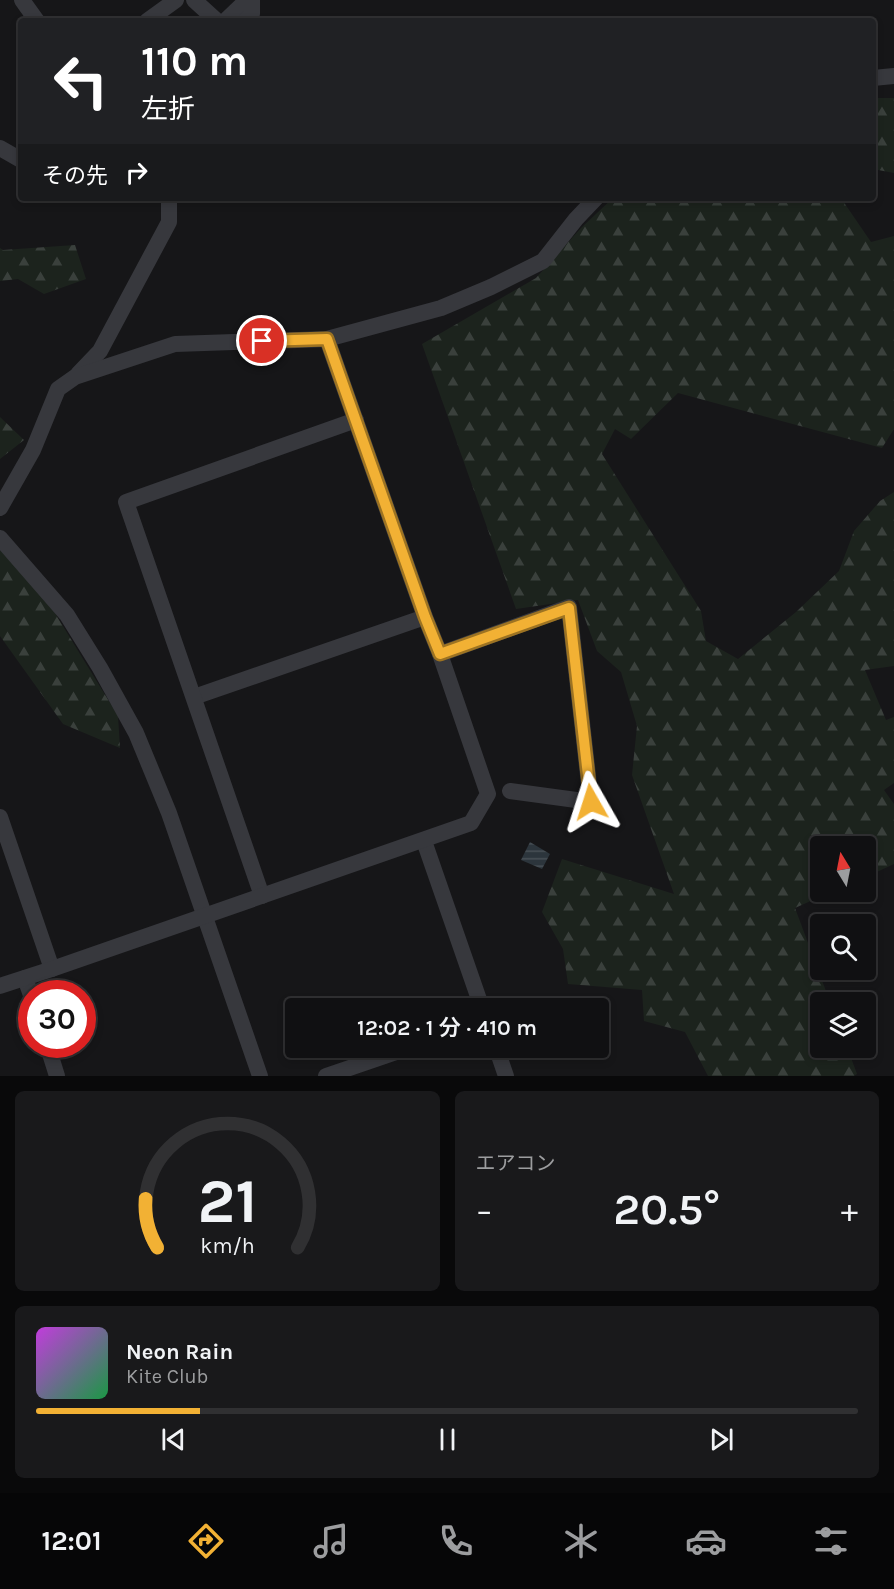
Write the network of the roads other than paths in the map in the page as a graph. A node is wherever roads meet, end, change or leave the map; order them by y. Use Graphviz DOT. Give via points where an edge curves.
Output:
graph roads {
  1 [pos="22,0"];
  2 [pos="176,0"];
  3 [pos="194,0"];
  4 [pos="247,0"];
  5 [pos="252,0"];
  6 [pos="35,18"];
  7 [pos="151,18"];
  8 [pos="214,18"];
  9 [pos="228,18"];
  10 [pos="248,18"];
  11 [pos="894,76"];
  12 [pos="876,78"];
  13 [pos="0,148"];
  14 [pos="18,158"];
  15 [pos="169,201"];
  16 [pos="593,201"];
  17 [pos="327,339"];
  18 [pos="75,377"];
  19 [pos="356,420"];
  20 [pos="2,505"];
  21 [pos="0,538"];
  22 [pos="425,617"];
  23 [pos="440,654"];
  24 [pos="194,697"];
  25 [pos="510,791"];
  26 [pos="0,817"];
  27 [pos="424,841"];
  28 [pos="262,896"];
  29 [pos="205,915"];
  30 [pos="52,969"];
  31 [pos="25,978"];
  32 [pos="0,986"];
  33 [pos="479,998"];
  34 [pos="51,1058"];
  35 [pos="379,1058"];
  36 [pos="500,1058"];
  37 [pos="57,1076"];
  38 [pos="260,1076"];
  39 [pos="326,1076"];
  40 [pos="506,1076"];
  1 -- 6 [label="street"];
  2 -- 7 [label="street"];
  3 -- 8 [label="street"];
  4 -- 9 [label="street"];
  5 -- 10 [label="street" via="252,14"];
  11 -- 12 [label="street"];
  13 -- 14 [label="street"];
  15 -- 18 [label="street" via="169,222 100,351"];
  16 -- 17 [label="street" via="543,261 441,308"];
  17 -- 18 [label="street" via="175,344"];
  17 -- 19 [label="street"];
  18 -- 20 [label="street" via="57,389 33,450"];
  19 -- 22 [label="street"];
  19 -- 24 [label="street" via="126,502"];
  21 -- 29 [label="street" via="67,615 136,733"];
  22 -- 23 [label="street"];
  22 -- 24 [label="street"];
  23 -- 25 [label="street" via="569,608 591,802"];
  23 -- 27 [label="street" via="488,794 471,823"];
  24 -- 28 [label="street"];
  26 -- 30 [label="street"];
  27 -- 28 [label="street"];
  27 -- 33 [label="street"];
  28 -- 29 [label="street"];
  29 -- 30 [label="street"];
  29 -- 38 [label="street"];
  30 -- 31 [label="street"];
  31 -- 32 [label="street"];
  34 -- 37 [label="street"];
  35 -- 39 [label="street"];
  36 -- 40 [label="street"];
}
